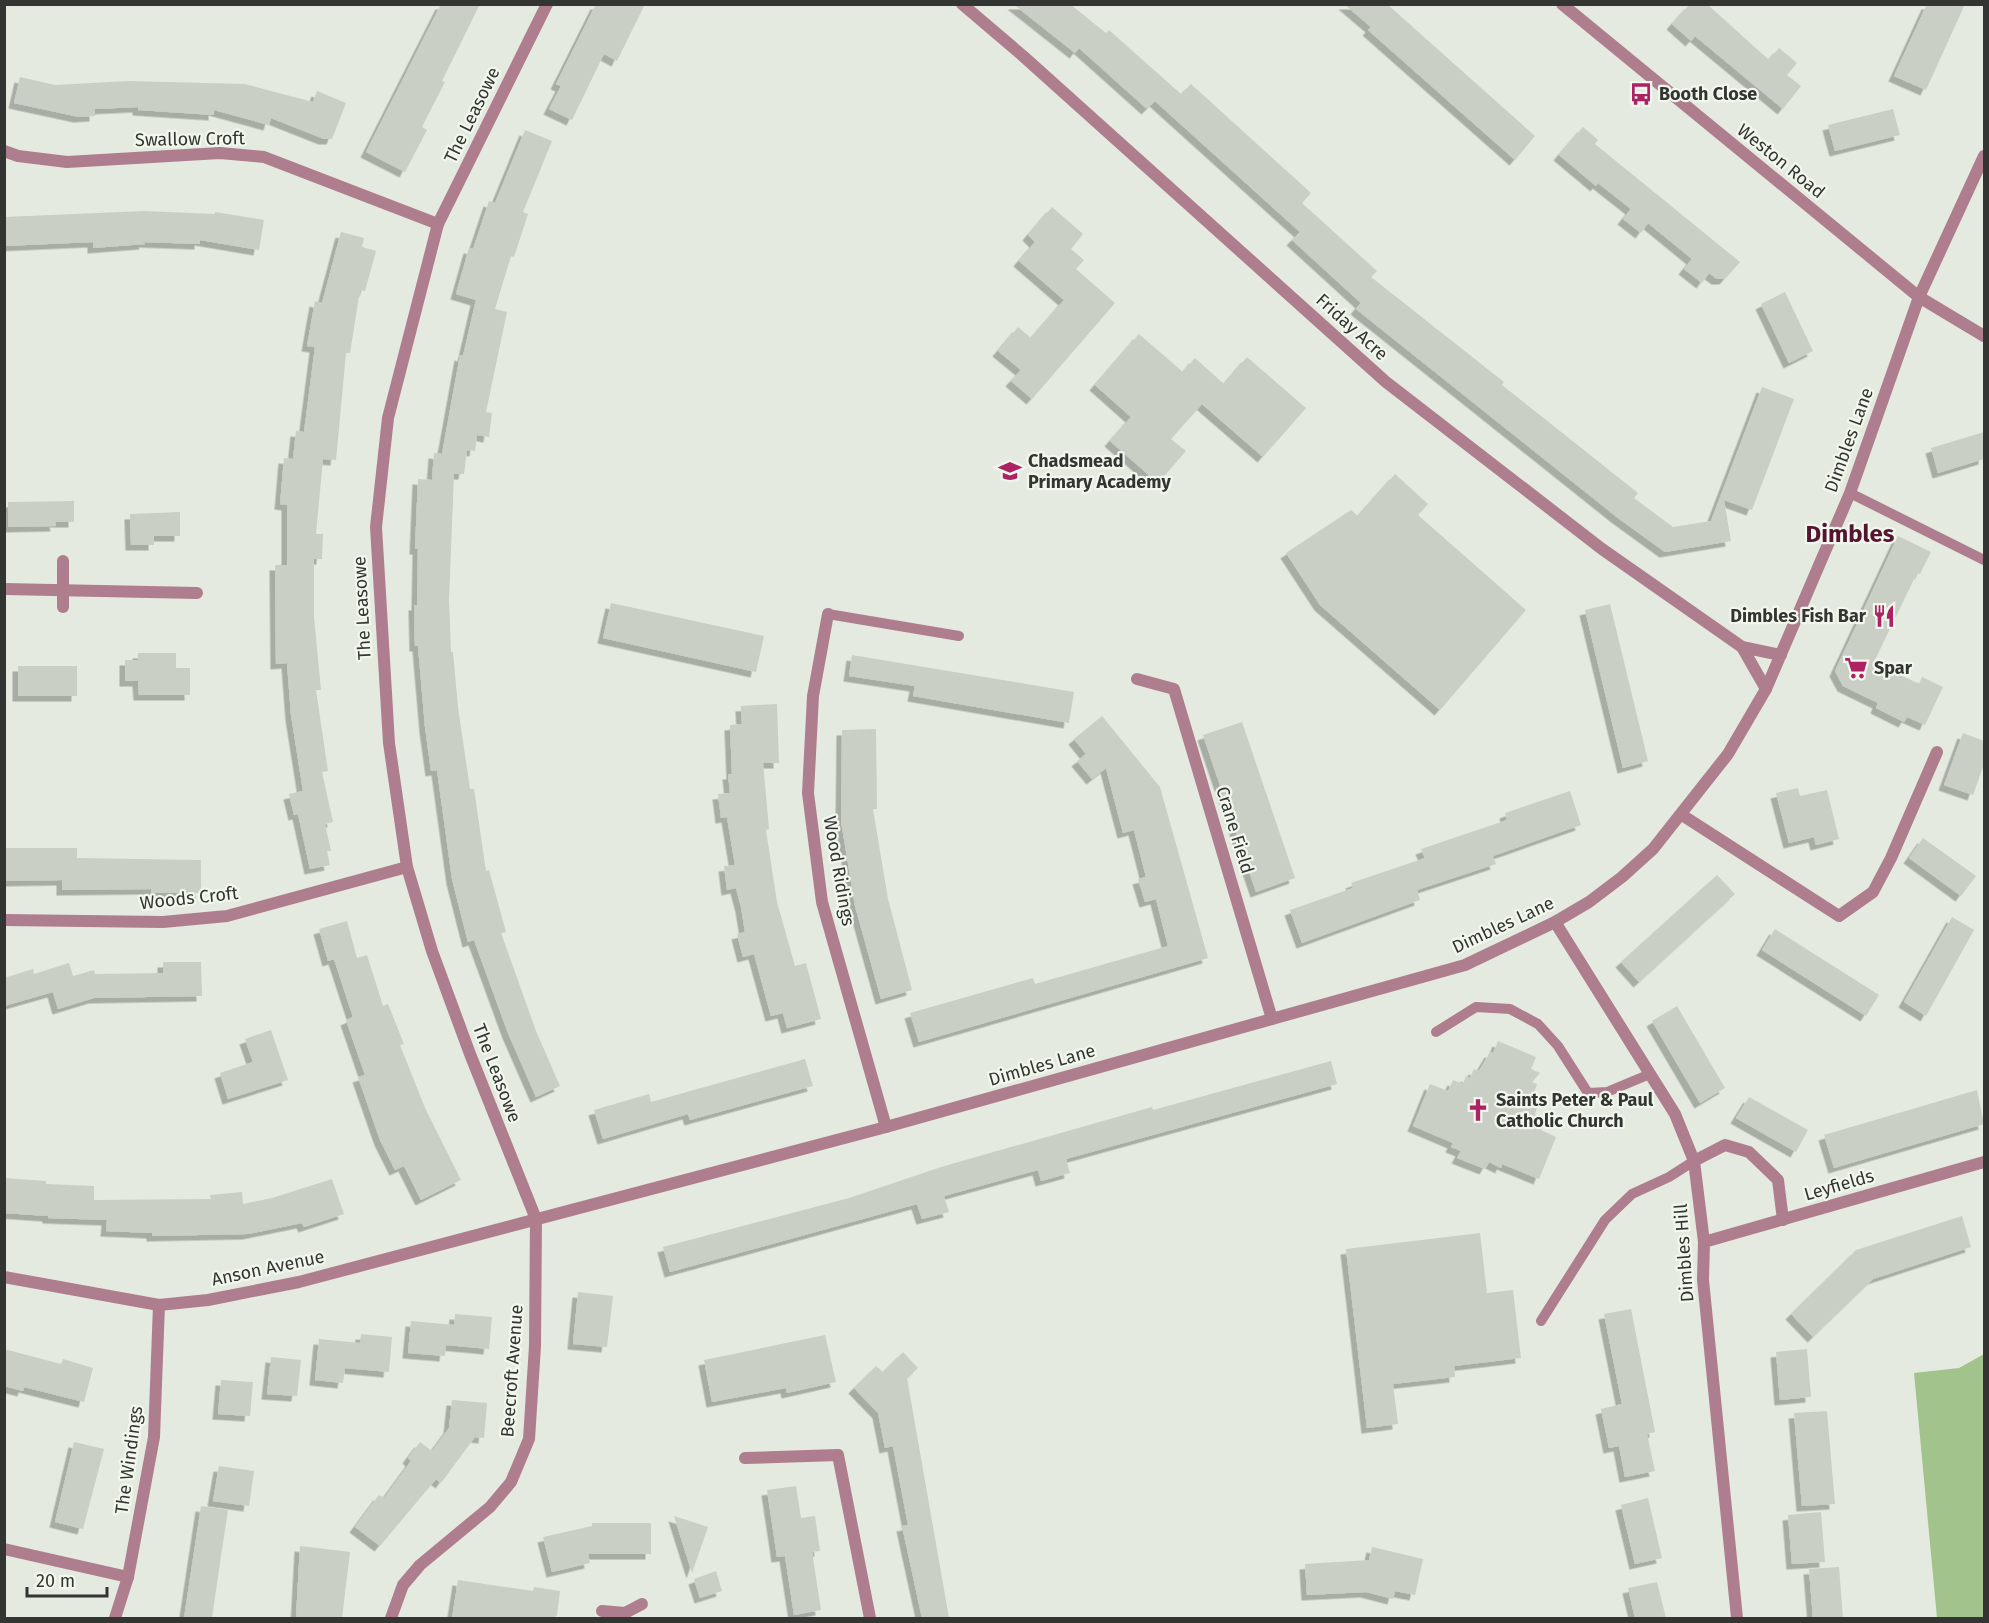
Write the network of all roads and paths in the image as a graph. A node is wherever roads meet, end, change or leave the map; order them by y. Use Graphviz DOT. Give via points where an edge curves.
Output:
graph roads {
  1 [pos="547,4"];
  2 [pos="962,4"];
  3 [pos="1562,4"];
  4 [pos="4,151"];
  5 [pos="1984,156"];
  6 [pos="438,224"];
  7 [pos="1919,297"];
  8 [pos="1984,336"];
  9 [pos="1850,493"];
  10 [pos="1984,560"];
  11 [pos="63,561"];
  12 [pos="4,589"];
  13 [pos="63,589"];
  14 [pos="197,594"];
  15 [pos="63,607"];
  16 [pos="828,614"];
  17 [pos="959,636"];
  18 [pos="1742,647"];
  19 [pos="1781,655"];
  20 [pos="1137,679"];
  21 [pos="1766,688"];
  22 [pos="1937,752"];
  23 [pos="1682,815"];
  24 [pos="407,867"];
  25 [pos="4,920"];
  26 [pos="1555,922"];
  27 [pos="1272,1019"];
  28 [pos="1436,1032"];
  29 [pos="1650,1074"];
  30 [pos="886,1127"];
  31 [pos="1694,1161"];
  32 [pos="1984,1162"];
  33 [pos="536,1219"];
  34 [pos="1783,1220"];
  35 [pos="1704,1242"];
  36 [pos="4,1277"];
  37 [pos="159,1305"];
  38 [pos="1541,1321"];
  39 [pos="745,1458"];
  40 [pos="4,1549"];
  41 [pos="128,1577"];
  42 [pos="642,1604"];
  43 [pos="602,1611"];
  44 [pos="625,1616"];
  45 [pos="115,1618"];
  46 [pos="391,1618"];
  47 [pos="870,1618"];
  48 [pos="1737,1618"];
  1 -- 6 [label="street, The Leasowe"];
  2 -- 18 [label="street, Friday Acre" via="1386,382 1602,549"];
  3 -- 7 [label="street, Weston Road"];
  4 -- 6 [label="street, Swallow Croft" via="67,162 220,153 264,157"];
  5 -- 7 [label="street, Dimbles Lane"];
  6 -- 24 [label="street, The Leasowe" via="388,418 376,526 389,743"];
  7 -- 8 [label="street, Weston Road"];
  7 -- 9 [label="street, Dimbles Lane"];
  9 -- 10 [label="lane"];
  9 -- 19 [label="street, Dimbles Lane"];
  11 -- 13 [label="street"];
  12 -- 13 [label="street"];
  13 -- 14 [label="street"];
  13 -- 15 [label="street"];
  16 -- 17 [label="lane"];
  16 -- 30 [label="street, Wood Ridings" via="813,696 808,793 822,902"];
  18 -- 19 [label="street, Friday Acre"];
  18 -- 21 [label="street, Friday Acre"];
  19 -- 21 [label="street, Dimbles Lane"];
  20 -- 27 [label="street, Crane Field" via="1174,688"];
  21 -- 23 [label="street, Dimbles Lane" via="1728,754"];
  22 -- 23 [label="street" via="1872,892 1839,916"];
  23 -- 26 [label="street, Dimbles Lane" via="1622,877"];
  24 -- 25 [label="street, Woods Croft" via="227,916 163,922"];
  24 -- 33 [label="street, The Leasowe" via="432,951"];
  26 -- 27 [label="street, Dimbles Lane" via="1466,965"];
  26 -- 29 [label="street, Dimbles Hill"];
  27 -- 30 [label="street, Dimbles Lane"];
  28 -- 29 [label="lane" via="1476,1007 1510,1009 1538,1024 1558,1046 1588,1093 1607,1092"];
  29 -- 31 [label="street, Dimbles Hill" via="1675,1113"];
  30 -- 33 [label="street, Dimbles Lane"];
  31 -- 34 [label="street" via="1725,1145 1749,1152 1778,1180"];
  31 -- 35 [label="street, Dimbles Hill"];
  31 -- 38 [label="lane" via="1669,1178 1632,1194 1605,1220"];
  32 -- 34 [label="street, Leyfields"];
  33 -- 37 [label="street, Anson Avenue" via="300,1282"];
  33 -- 46 [label="street, Beecroft Avenue" via="535,1346 529,1439 511,1482 483,1513 420,1564 403,1585"];
  34 -- 35 [label="street, Leyfields"];
  35 -- 48 [label="street, Dimbles Hill" via="1703,1280"];
  36 -- 37 [label="street, Anson Avenue"];
  37 -- 41 [label="street, The Windings" via="154,1437"];
  39 -- 47 [label="street" via="838,1455"];
  40 -- 41 [label="street"];
  41 -- 45 [label="street, The Windings"];
  42 -- 44 [label="street"];
  43 -- 44 [label="street"];
}
